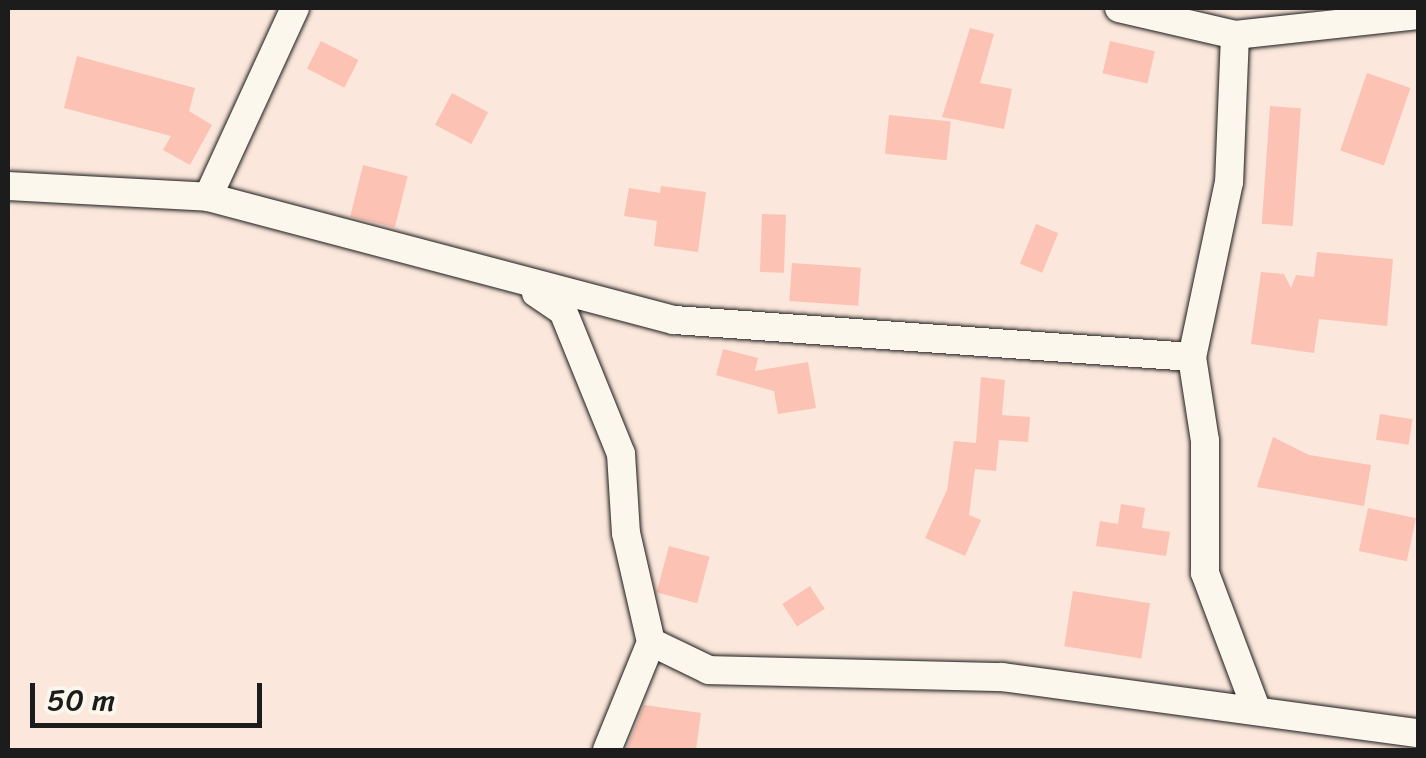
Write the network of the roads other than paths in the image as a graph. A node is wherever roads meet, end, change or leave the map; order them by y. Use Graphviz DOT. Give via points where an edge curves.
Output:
graph roads {
  1 [pos="295,8"];
  2 [pos="1119,8"];
  3 [pos="1418,15"];
  4 [pos="1235,35"];
  5 [pos="8,186"];
  6 [pos="208,198"];
  7 [pos="518,281"];
  8 [pos="1192,357"];
  9 [pos="650,642"];
  10 [pos="1257,711"];
  11 [pos="1418,733"];
  12 [pos="607,750"];
  1 -- 6 [label="street"];
  2 -- 4 [label="street"];
  3 -- 4 [label="street"];
  4 -- 8 [label="street" via="1229,182"];
  5 -- 6 [label="street"];
  6 -- 7 [label="street"];
  7 -- 8 [label="street" via="674,320"];
  7 -- 9 [label="street" via="563,311 622,454 628,552"];
  8 -- 10 [label="street" via="1205,440 1205,572"];
  9 -- 10 [label="street" via="709,670 1002,676"];
  9 -- 12 [label="street"];
  10 -- 11 [label="street"];
}
